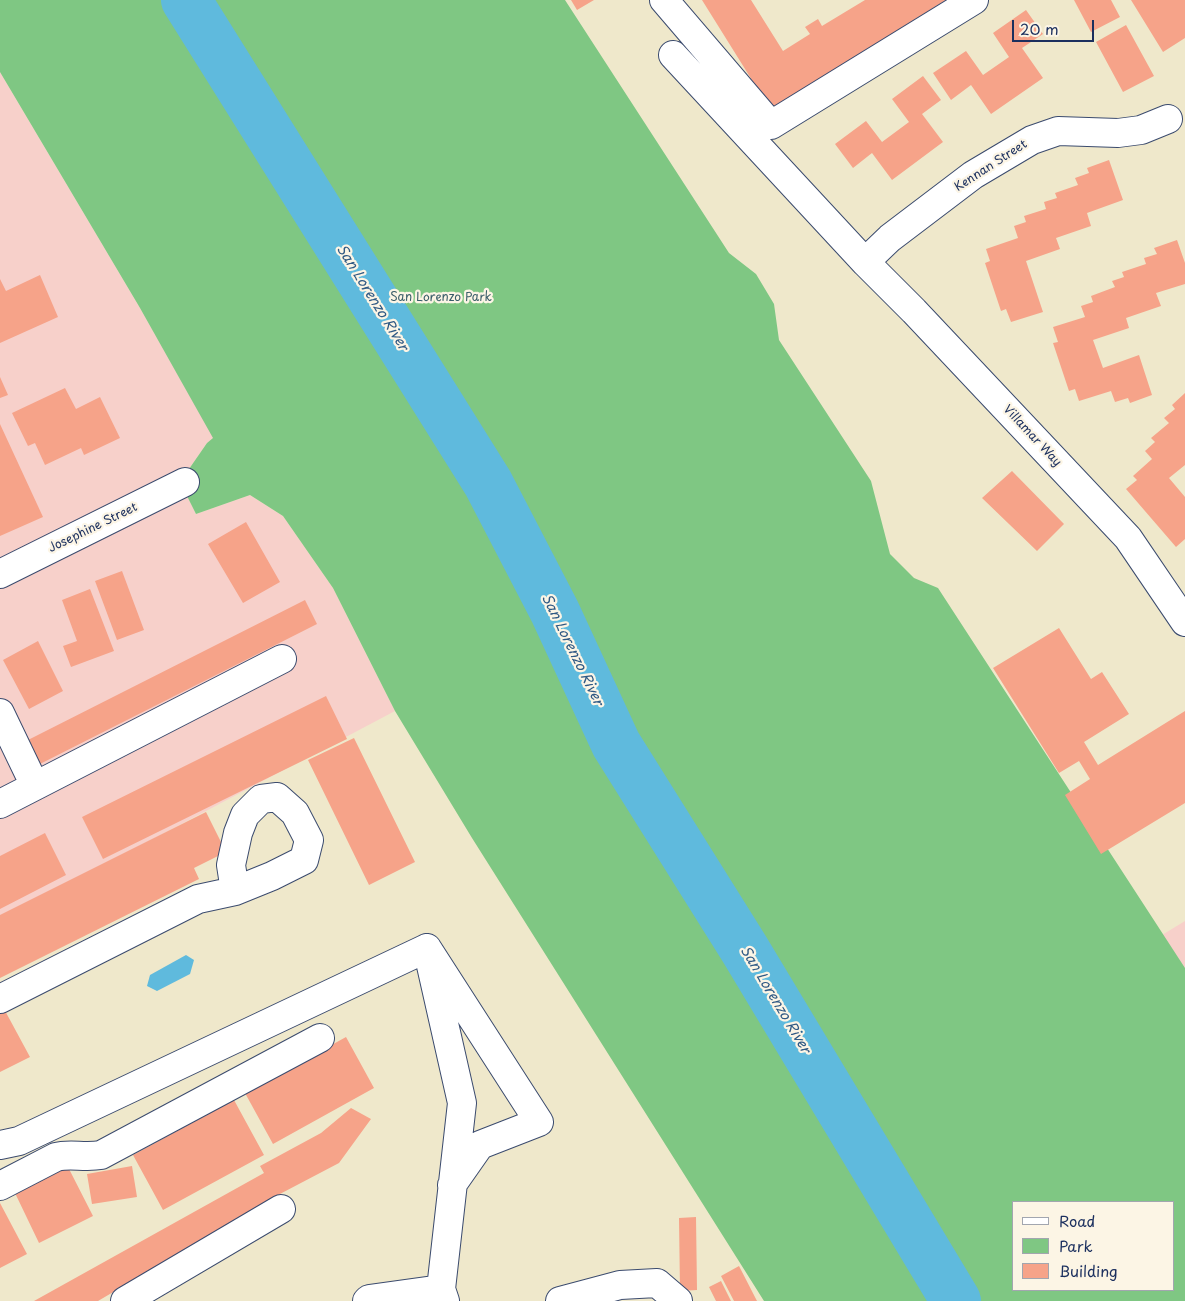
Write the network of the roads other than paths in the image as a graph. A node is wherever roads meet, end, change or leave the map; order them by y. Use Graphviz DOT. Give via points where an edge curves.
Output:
graph roads {
  1 [pos="664,0"];
  2 [pos="974,0"];
  3 [pos="673,56"];
  4 [pos="1179,115"];
  5 [pos="865,262"];
  6 [pos="185,482"];
  7 [pos="0,574"];
  8 [pos="1185,622"];
  9 [pos="282,659"];
  10 [pos="0,713"];
  11 [pos="35,786"];
  12 [pos="0,804"];
  13 [pos="235,891"];
  14 [pos="427,948"];
  15 [pos="0,999"];
  16 [pos="320,1038"];
  17 [pos="0,1145"];
  18 [pos="452,1185"];
  19 [pos="0,1186"];
  20 [pos="281,1209"];
  21 [pos="443,1295"];
  22 [pos="125,1301"];
  23 [pos="367,1301"];
  24 [pos="560,1301"];
  25 [pos="678,1301"];
  1 -- 2 [label="street" via="771,125"];
  3 -- 5 [label="street, Villamar Way"];
  4 -- 5 [label="street, Kennan Street" via="1141,130 1118,133 1058,131 1032,140 974,175 890,238"];
  5 -- 8 [label="street, Villamar Way" via="1128,538"];
  6 -- 7 [label="street, Josephine Street"];
  9 -- 11 [label="street"];
  10 -- 11 [label="street"];
  11 -- 12 [label="street"];
  13 -- 15 [label="street" via="198,899"];
  14 -- 17 [label="street" via="19,1141"];
  14 -- 18 [label="street" via="462,1103"];
  14 -- 18 [label="street" via="539,1122 480,1145"];
  16 -- 19 [label="street" via="101,1155 66,1154 56,1157"];
  18 -- 21 [label="street"];
  20 -- 22 [label="street"];
  21 -- 23 [label="street"];
  24 -- 25 [label="street" via="620,1285 657,1283"];
}
